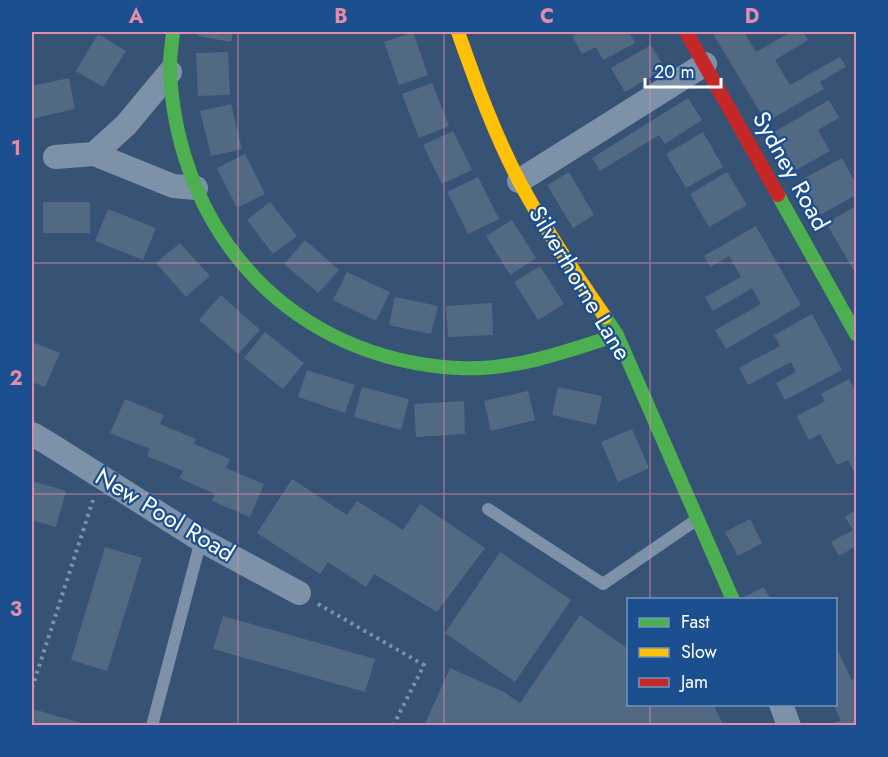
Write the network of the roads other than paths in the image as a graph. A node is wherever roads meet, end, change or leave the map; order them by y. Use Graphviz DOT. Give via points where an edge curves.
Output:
graph roads {
  1 [pos="173,32"];
  2 [pos="458,32"];
  3 [pos="686,32"];
  4 [pos="705,64"];
  5 [pos="170,72"];
  6 [pos="94,154"];
  7 [pos="55,157"];
  8 [pos="519,181"];
  9 [pos="196,188"];
  10 [pos="856,334"];
  11 [pos="617,335"];
  12 [pos="32,434"];
  13 [pos="488,509"];
  14 [pos="697,519"];
  15 [pos="201,540"];
  16 [pos="300,593"];
  17 [pos="732,598"];
  18 [pos="781,706"];
  19 [pos="152,726"];
  20 [pos="789,726"];
  1 -- 5 [label="street"];
  2 -- 8 [label="street, Silverthorne Lane" via="483,104"];
  3 -- 4 [label="street, Sydney Road"];
  4 -- 8 [label="street"];
  4 -- 10 [label="street, Sydney Road"];
  5 -- 6 [label="street" via="126,125"];
  5 -- 9 [label="street" via="180,142"];
  6 -- 7 [label="street"];
  6 -- 9 [label="street" via="173,186"];
  8 -- 11 [label="street, Silverthorne Lane"];
  9 -- 11 [label="street" via="209,217 244,268 272,296 308,321 367,351 412,363 459,368 554,356"];
  11 -- 14 [label="street, Silverthorne Lane"];
  12 -- 15 [label="street, New Pool Road"];
  13 -- 14 [label="lane" via="603,584"];
  14 -- 17 [label="street, Silverthorne Lane"];
  15 -- 16 [label="street, New Pool Road"];
  15 -- 19 [label="lane"];
  18 -- 20 [label="street"];
}
